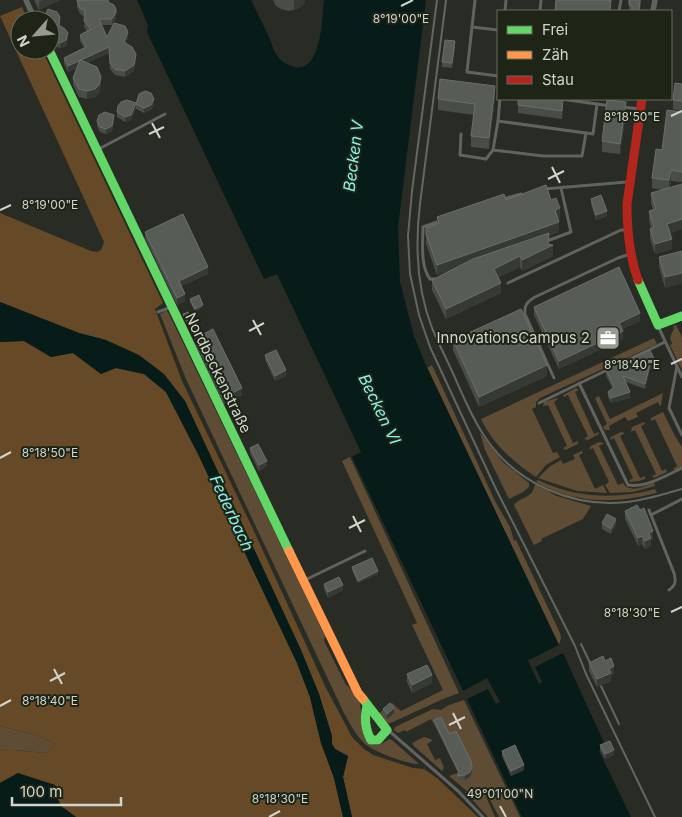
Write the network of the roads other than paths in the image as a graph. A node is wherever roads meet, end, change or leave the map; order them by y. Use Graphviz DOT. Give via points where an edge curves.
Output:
graph roads {
  1 [pos="475,0"];
  2 [pos="472,27"];
  3 [pos="497,30"];
  4 [pos="54,60"];
  5 [pos="497,76"];
  6 [pos="500,100"];
  7 [pos="568,100"];
  8 [pos="642,100"];
  9 [pos="597,104"];
  10 [pos="641,110"];
  11 [pos="165,114"];
  12 [pos="498,121"];
  13 [pos="586,133"];
  14 [pos="461,134"];
  15 [pos="97,150"];
  16 [pos="493,150"];
  17 [pos="630,182"];
  18 [pos="561,188"];
  19 [pos="542,190"];
  20 [pos="524,194"];
  21 [pos="497,201"];
  22 [pos="442,221"];
  23 [pos="627,230"];
  24 [pos="544,242"];
  25 [pos="631,254"];
  26 [pos="438,279"];
  27 [pos="508,283"];
  28 [pos="171,307"];
  29 [pos="158,312"];
  30 [pos="682,316"];
  31 [pos="658,325"];
  32 [pos="665,342"];
  33 [pos="677,366"];
  34 [pos="682,377"];
  35 [pos="554,378"];
  36 [pos="579,384"];
  37 [pos="538,403"];
  38 [pos="682,435"];
  39 [pos="682,468"];
  40 [pos="682,499"];
  41 [pos="649,510"];
  42 [pos="651,515"];
  43 [pos="365,551"];
  44 [pos="303,581"];
  45 [pos="669,590"];
  46 [pos="367,706"];
  47 [pos="387,730"];
  48 [pos="483,817"];
  1 -- 2 [label="lane"];
  2 -- 3 [label="lane"];
  2 -- 5 [label="lane" via="467,72"];
  4 -- 15 [label="street, Nordbeckenstraße"];
  6 -- 12 [label="lane"];
  7 -- 9 [label="lane"];
  8 -- 10 [label="street"];
  9 -- 10 [label="lane"];
  9 -- 13 [label="lane" via="593,134"];
  10 -- 17 [label="street"];
  11 -- 15 [label="lane"];
  12 -- 13 [label="lane"];
  12 -- 16 [label="lane"];
  13 -- 16 [label="lane" via="582,156 543,156"];
  14 -- 16 [label="lane" via="460,155 486,159"];
  15 -- 28 [label="street, Nordbeckenstraße"];
  17 -- 18 [label="lane"];
  17 -- 23 [label="street"];
  18 -- 19 [label="lane"];
  18 -- 24 [label="lane" via="571,232"];
  20 -- 21 [label="lane"];
  22 -- 26 [label="lane" via="423,227 425,273 430,279"];
  23 -- 25 [label="street"];
  23 -- 27 [label="lane"];
  25 -- 31 [label="street" via="636,275"];
  25 -- 35 [label="lane" via="527,302 525,314"];
  28 -- 29 [label="lane"];
  28 -- 44 [label="street, Nordbeckenstraße"];
  30 -- 31 [label="street"];
  31 -- 32 [label="lane"];
  32 -- 33 [label="lane"];
  32 -- 36 [label="lane"];
  33 -- 34 [label="lane"];
  33 -- 38 [label="lane" via="669,408"];
  36 -- 37 [label="lane"];
  36 -- 39 [label="lane" via="628,485 651,481"];
  40 -- 42 [label="lane"];
  41 -- 42 [label="lane"];
  42 -- 45 [label="lane" via="676,581"];
  43 -- 44 [label="lane"];
  44 -- 46 [label="street, Nordbeckenstraße"];
  46 -- 47 [label="street, Nordbeckenstraße"];
  46 -- 47 [label="street" via="367,732 372,740 382,738"];
  47 -- 48 [label="lane, Nordbeckenstraße"];
}
